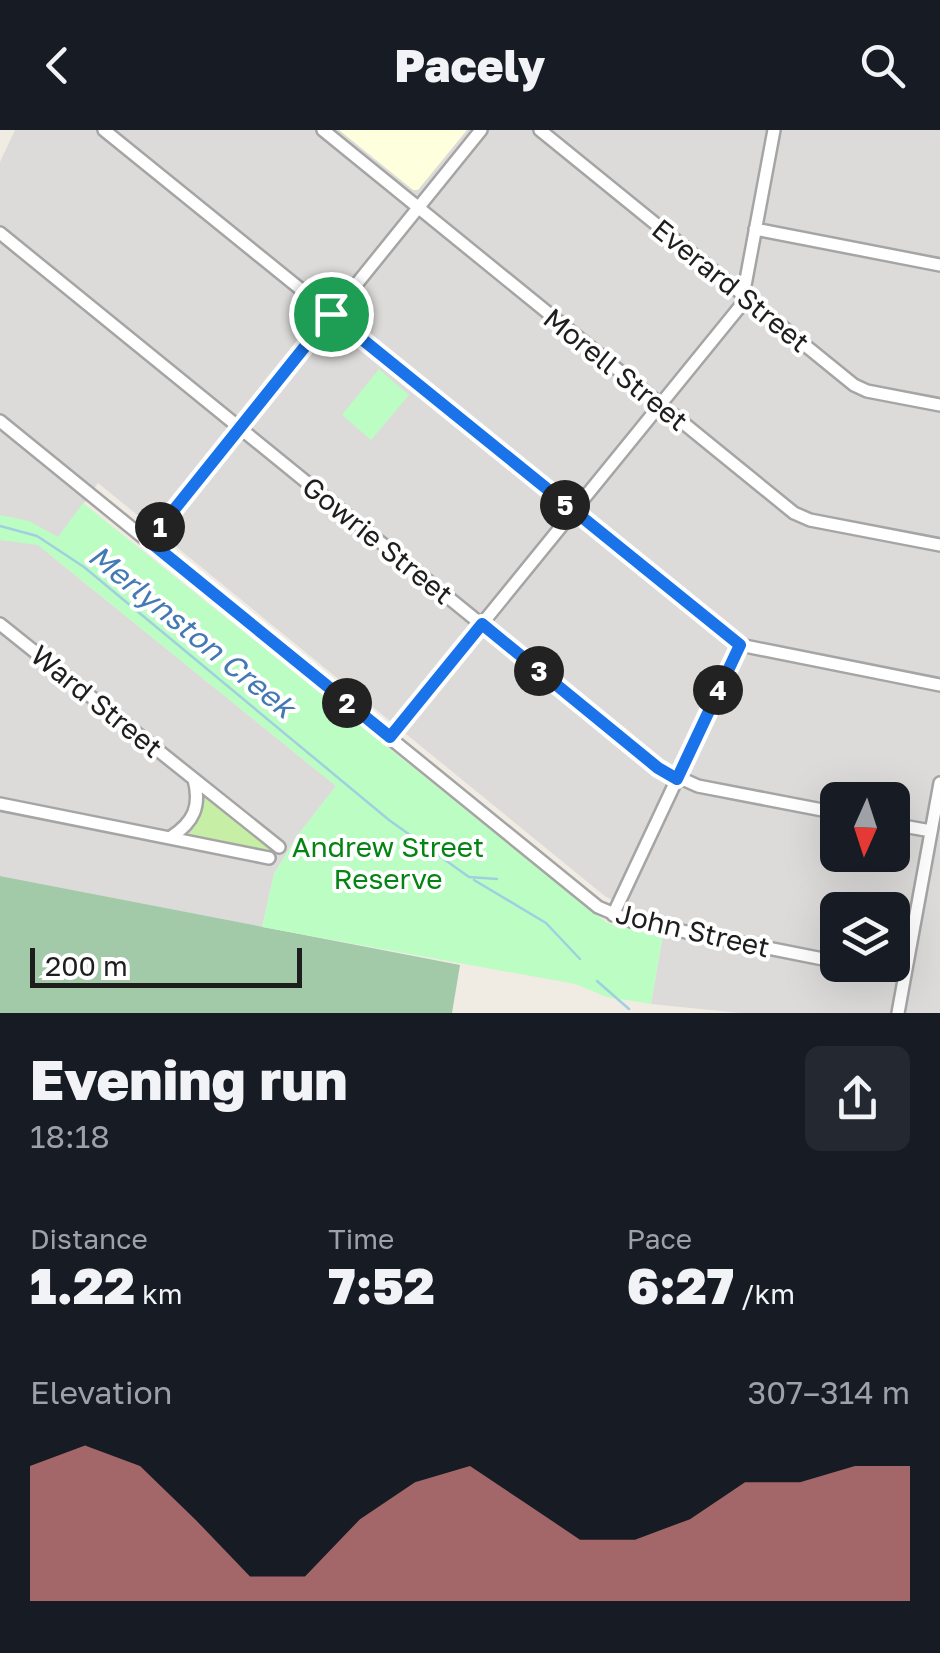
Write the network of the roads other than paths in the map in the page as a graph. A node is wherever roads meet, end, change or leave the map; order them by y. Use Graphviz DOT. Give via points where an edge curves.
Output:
graph roads {
  1 [pos="104,130"];
  2 [pos="323,130"];
  3 [pos="481,130"];
  4 [pos="540,130"];
  5 [pos="774,130"];
  6 [pos="418,208"];
  7 [pos="756,229"];
  8 [pos="0,233"];
  9 [pos="940,265"];
  10 [pos="745,297"];
  11 [pos="331,314"];
  12 [pos="660,405"];
  13 [pos="940,405"];
  14 [pos="0,421"];
  15 [pos="239,428"];
  16 [pos="574,512"];
  17 [pos="149,541"];
  18 [pos="940,545"];
  19 [pos="0,624"];
  20 [pos="482,624"];
  21 [pos="740,645"];
  22 [pos="940,685"];
  23 [pos="390,737"];
  24 [pos="194,778"];
  25 [pos="677,779"];
  26 [pos="940,783"];
  27 [pos="0,804"];
  28 [pos="938,806"];
  29 [pos="820,810"];
  30 [pos="910,827"];
  31 [pos="931,831"];
  32 [pos="170,837"];
  33 [pos="279,847"];
  34 [pos="269,858"];
  35 [pos="613,916"];
  36 [pos="910,947"];
  37 [pos="820,958"];
  38 [pos="904,982"];
  39 [pos="898,1013"];
  1 -- 11 [label="street"];
  2 -- 6 [label="street, Morell Street"];
  3 -- 6 [label="street"];
  4 -- 10 [label="street, Everard Street"];
  5 -- 7 [label="street"];
  6 -- 11 [label="street"];
  6 -- 12 [label="street, Morell Street"];
  7 -- 9 [label="street"];
  7 -- 10 [label="street"];
  8 -- 15 [label="street, Gowrie Street"];
  10 -- 12 [label="street"];
  10 -- 13 [label="street, Everard Street" via="860,388"];
  11 -- 15 [label="street"];
  11 -- 16 [label="street"];
  12 -- 16 [label="street"];
  12 -- 18 [label="street, Morell Street" via="800,517"];
  14 -- 17 [label="street, John Street"];
  15 -- 17 [label="street"];
  15 -- 20 [label="street, Gowrie Street"];
  16 -- 20 [label="street"];
  16 -- 21 [label="street"];
  17 -- 23 [label="street, John Street"];
  19 -- 24 [label="street, Ward Street"];
  20 -- 23 [label="street"];
  20 -- 25 [label="street, Gowrie Street"];
  21 -- 22 [label="street"];
  21 -- 25 [label="street"];
  23 -- 35 [label="street, John Street"];
  24 -- 32 [label="street" via="195,816"];
  24 -- 33 [label="street, Ward Street"];
  25 -- 29 [label="street, Gowrie Street"];
  25 -- 35 [label="street"];
  26 -- 28 [label="street"];
  27 -- 32 [label="street"];
  28 -- 31 [label="street"];
  30 -- 31 [label="street"];
  31 -- 36 [label="street"];
  32 -- 34 [label="street"];
  35 -- 37 [label="street, John Street"];
  38 -- 39 [label="street"];
}
